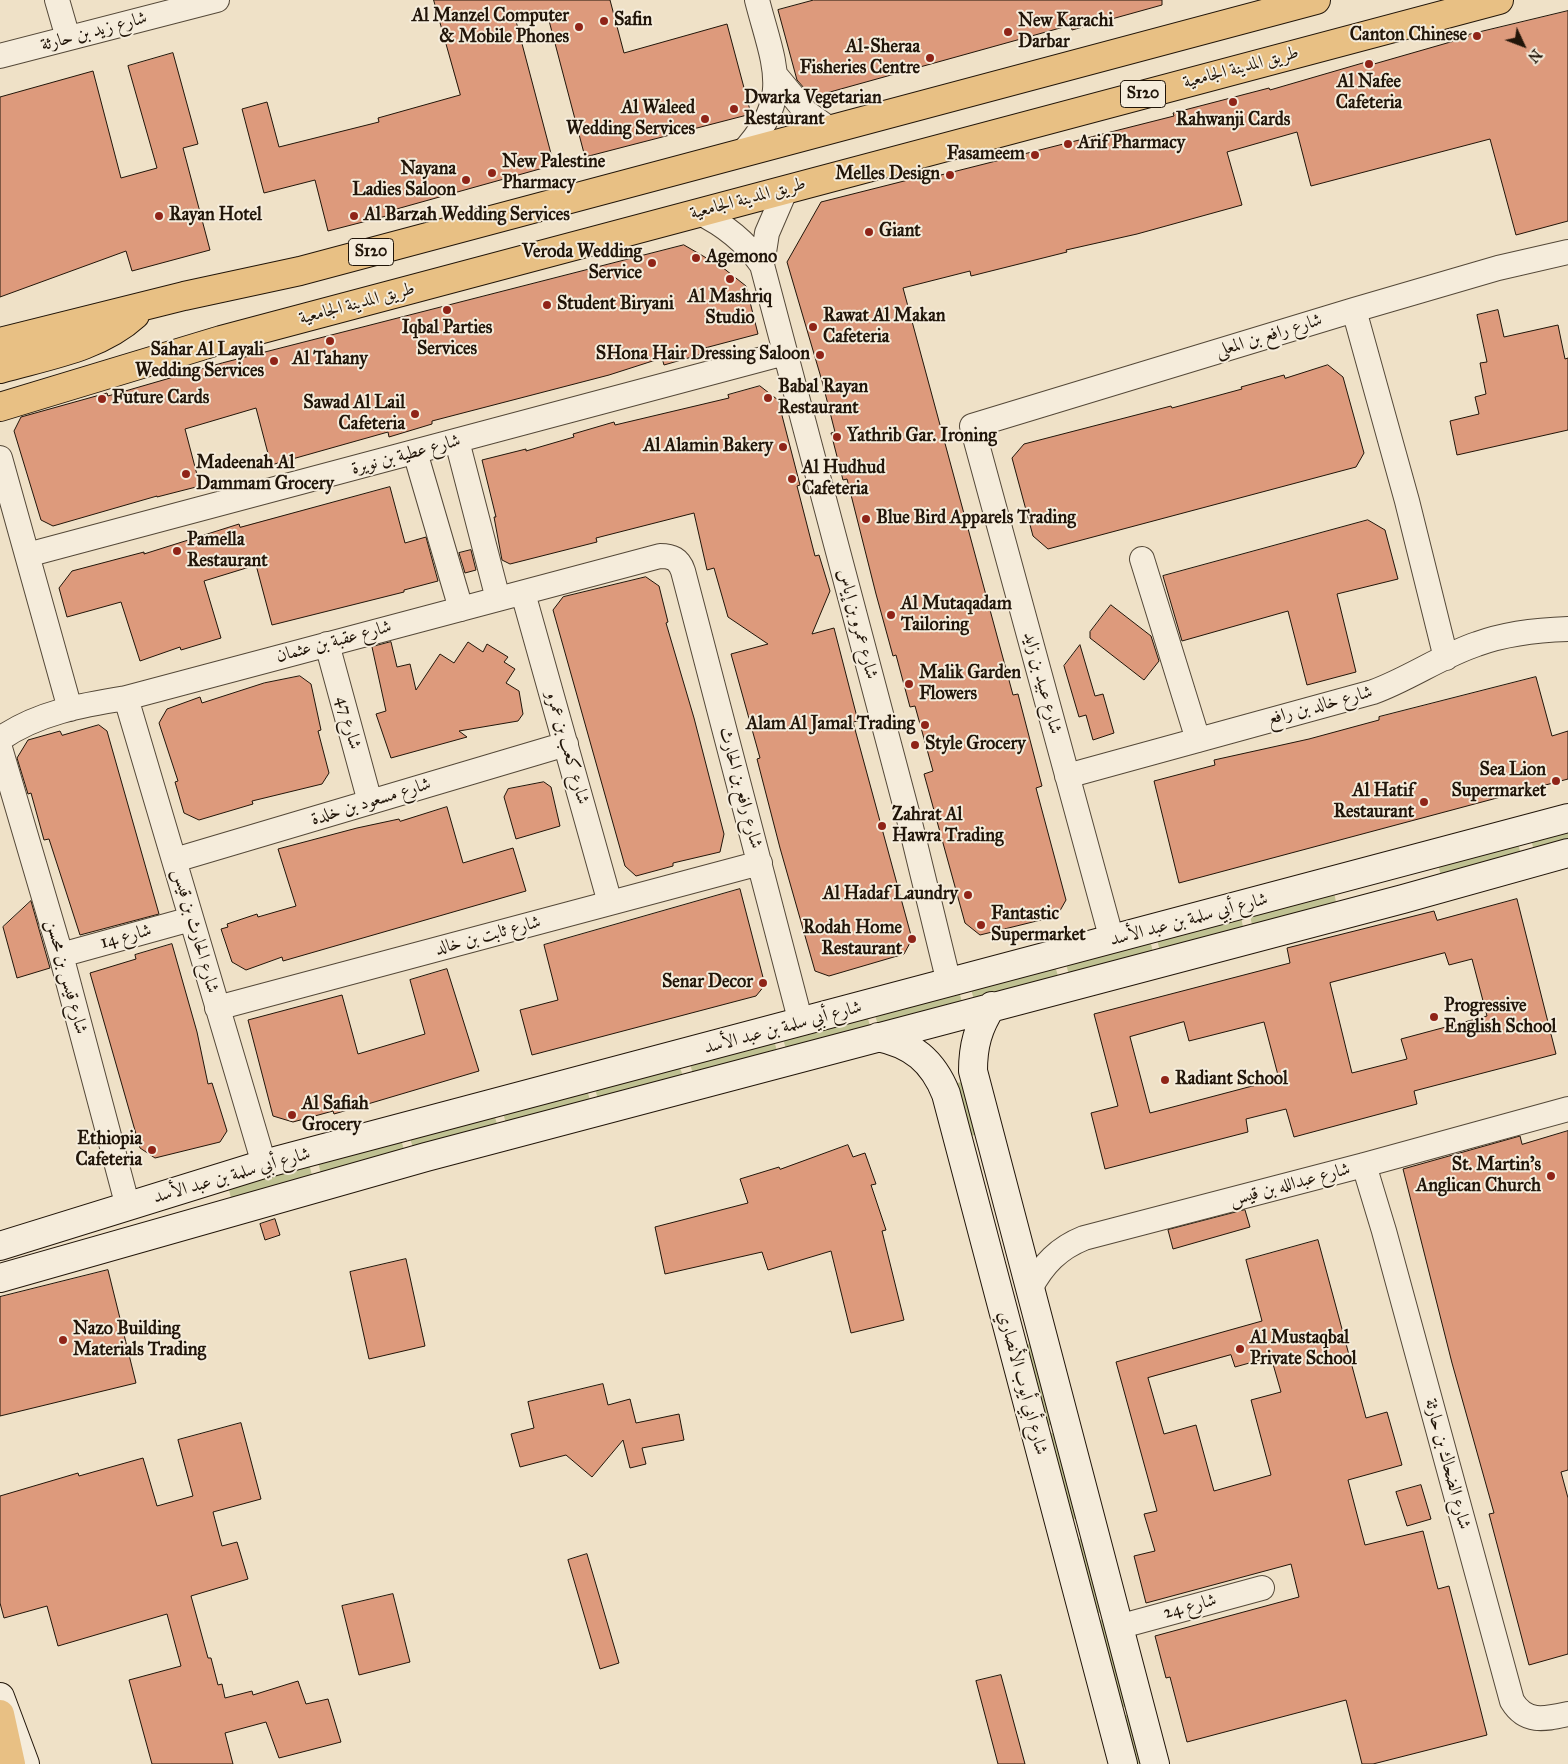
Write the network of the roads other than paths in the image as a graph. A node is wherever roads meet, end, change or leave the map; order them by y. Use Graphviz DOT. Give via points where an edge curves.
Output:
graph roads {
  1 [pos="56,0"];
  2 [pos="217,0"];
  3 [pos="757,0"];
  4 [pos="1316,0"];
  5 [pos="1499,0"];
  6 [pos="68,38"];
  7 [pos="0,56"];
  8 [pos="777,77"];
  9 [pos="831,130"];
  10 [pos="741,154"];
  11 [pos="786,189"];
  12 [pos="698,212"];
  13 [pos="1568,252"];
  14 [pos="762,265"];
  15 [pos="145,306"];
  16 [pos="1354,310"];
  17 [pos="0,342"];
  18 [pos="785,353"];
  19 [pos="0,369"];
  20 [pos="0,407"];
  21 [pos="972,426"];
  22 [pos="457,441"];
  23 [pos="414,452"];
  24 [pos="0,458"];
  25 [pos="27,555"];
  26 [pos="672,558"];
  27 [pos="1142,559"];
  28 [pos="523,593"];
  29 [pos="498,599"];
  30 [pos="461,610"];
  31 [pos="1568,630"];
  32 [pos="327,644"];
  33 [pos="1446,658"];
  34 [pos="126,698"];
  35 [pos="70,709"];
  36 [pos="0,739"];
  37 [pos="1198,740"];
  38 [pos="566,744"];
  39 [pos="0,748"];
  40 [pos="1067,776"];
  41 [pos="370,802"];
  42 [pos="1568,818"];
  43 [pos="1568,853"];
  44 [pos="175,860"];
  45 [pos="760,863"];
  46 [pos="610,903"];
  47 [pos="191,919"];
  48 [pos="1112,940"];
  49 [pos="61,955"];
  50 [pos="949,983"];
  51 [pos="992,1006"];
  52 [pos="217,1008"];
  53 [pos="801,1023"];
  54 [pos="878,1037"];
  55 [pos="1568,1109"];
  56 [pos="264,1164"];
  57 [pos="1364,1166"];
  58 [pos="128,1207"];
  59 [pos="978,1217"];
  60 [pos="0,1246"];
  61 [pos="89,1252"];
  62 [pos="0,1278"];
  63 [pos="1030,1289"];
  64 [pos="1038,1319"];
  65 [pos="1262,1588"];
  66 [pos="1118,1627"];
  67 [pos="0,1697"];
  68 [pos="0,1714"];
  69 [pos="1568,1714"];
  70 [pos="11,1764"];
  71 [pos="25,1764"];
  72 [pos="1123,1764"];
  73 [pos="1155,1764"];
  1 -- 6 [label="street"];
  2 -- 6 [label="street, شارع زيد بن حارثة"];
  3 -- 8 [label="street"];
  4 -- 9 [label="main road, S120"];
  5 -- 11 [label="main road, طريق المدينة الجامعية / S120"];
  6 -- 7 [label="street, شارع زيد بن حارثة"];
  8 -- 9 [label="street" via="806,112"];
  8 -- 10 [label="street" via="767,120"];
  9 -- 10 [label="main road, S120"];
  10 -- 15 [label="main road, S120" via="300,271"];
  11 -- 12 [label="main road, طريق المدينة الجامعية / S120"];
  11 -- 14 [label="street, شارع عمرو بن إياس" via="767,233"];
  12 -- 14 [label="street, شارع عمرو بن إياس" via="728,228"];
  12 -- 20 [label="main road, طريق المدينة الجامعية / S120" via="221,340"];
  13 -- 16 [label="street, شارع رافع بن المعلى" via="1498,268"];
  14 -- 18 [label="street, شارع عمرو بن إياس"];
  15 -- 17 [label="main road, S120"];
  15 -- 19 [label="main road" via="132,318 86,344"];
  16 -- 21 [label="street, شارع رافع بن المعلى"];
  16 -- 33 [label="street"];
  18 -- 22 [label="street, شارع عطية بن نويرة"];
  18 -- 50 [label="street, شارع عمرو بن إياس" via="911,827"];
  21 -- 40 [label="street, شارع عبيد بن زايد"];
  22 -- 23 [label="street, شارع عطية بن نويرة"];
  22 -- 29 [label="street"];
  23 -- 25 [label="street, شارع عطية بن نويرة"];
  23 -- 30 [label="street"];
  24 -- 25 [label="street"];
  25 -- 35 [label="street"];
  26 -- 28 [label="street, شارع عقبة بن عثمان" via="660,556"];
  26 -- 45 [label="street, شارع رافع بن الحارث" via="678,561 683,571"];
  27 -- 37 [label="street"];
  28 -- 29 [label="street, شارع عقبة بن عثمان"];
  28 -- 38 [label="street, شارع كعب بن عمرو"];
  29 -- 30 [label="street, شارع عقبة بن عثمان"];
  30 -- 32 [label="street, شارع عقبة بن عثمان"];
  31 -- 33 [label="street, شارع خالد بن رافع" via="1508,635 1476,644"];
  32 -- 34 [label="street, شارع عقبة بن عثمان"];
  32 -- 41 [label="street, شارع 47"];
  33 -- 37 [label="street, شارع خالد بن رافع" via="1373,692"];
  34 -- 35 [label="street, شارع عقبة بن عثمان"];
  34 -- 44 [label="street, شارع الحارث بن قيس"];
  35 -- 36 [label="street, شارع عقبة بن عثمان" via="24,724"];
  37 -- 40 [label="street, شارع خالد بن رافع"];
  38 -- 41 [label="street, شارع مسعود بن خلدة"];
  38 -- 46 [label="street, شارع كعب بن عمرو"];
  39 -- 49 [label="street, شارع قيس بن محسن"];
  40 -- 48 [label="street, شارع عبيد بن زايد"];
  41 -- 44 [label="street, شارع مسعود بن خلدة"];
  42 -- 48 [label="street, شارع أبي سلمة بن عبد الأسد"];
  43 -- 51 [label="street, شارع أبي سلمة بن عبد الأسد"];
  44 -- 47 [label="street, شارع الحارث بن قيس"];
  45 -- 46 [label="street, شارع ثابت بن خالد"];
  45 -- 53 [label="street, شارع رافع بن الحارث"];
  46 -- 52 [label="street, شارع ثابت بن خالد"];
  47 -- 49 [label="street, شارع 14"];
  47 -- 52 [label="street, شارع الحارث بن قيس"];
  48 -- 50 [label="street, شارع أبي سلمة بن عبد الأسد"];
  49 -- 58 [label="street, شارع قيس بن محسن"];
  50 -- 53 [label="street, شارع أبي سلمة بن عبد الأسد"];
  51 -- 54 [label="street, شارع أبي سلمة بن عبد الأسد"];
  51 -- 63 [label="street, شارع أبي أيوب الأنصاري" via="978,1030 973,1071"];
  52 -- 56 [label="street, شارع الحارث بن قيس"];
  53 -- 56 [label="street, شارع أبي سلمة بن عبد الأسد"];
  54 -- 59 [label="street, شارع أبي أيوب الأنصاري" via="908,1046 940,1079"];
  54 -- 61 [label="street, شارع أبي سلمة بن عبد الأسد" via="436,1154"];
  55 -- 57 [label="street, شارع عبدالله بن قيس"];
  56 -- 58 [label="street, شارع أبي سلمة بن عبد الأسد"];
  57 -- 63 [label="street, شارع عبدالله بن قيس" via="1084,1238 1061,1249 1043,1267"];
  57 -- 69 [label="street, شارع الضحاك بن حارثة" via="1512,1701 1522,1714 1530,1718 1547,1719"];
  58 -- 60 [label="street, شارع أبي سلمة بن عبد الأسد"];
  58 -- 61 [label="street" via="93,1228 88,1240"];
  59 -- 64 [label="street" via="990,1218 1002,1230 1016,1288"];
  59 -- 72 [label="street, شارع أبي أيوب الأنصاري"];
  61 -- 62 [label="street, شارع أبي سلمة بن عبد الأسد"];
  63 -- 64 [label="street, شارع أبي أيوب الأنصاري"];
  64 -- 66 [label="street, شارع أبي أيوب الأنصاري"];
  65 -- 66 [label="street, شارع 24"];
  66 -- 73 [label="street, شارع أبي أيوب الأنصاري"];
  67 -- 71 [label="street"];
  68 -- 70 [label="main road"];
}
